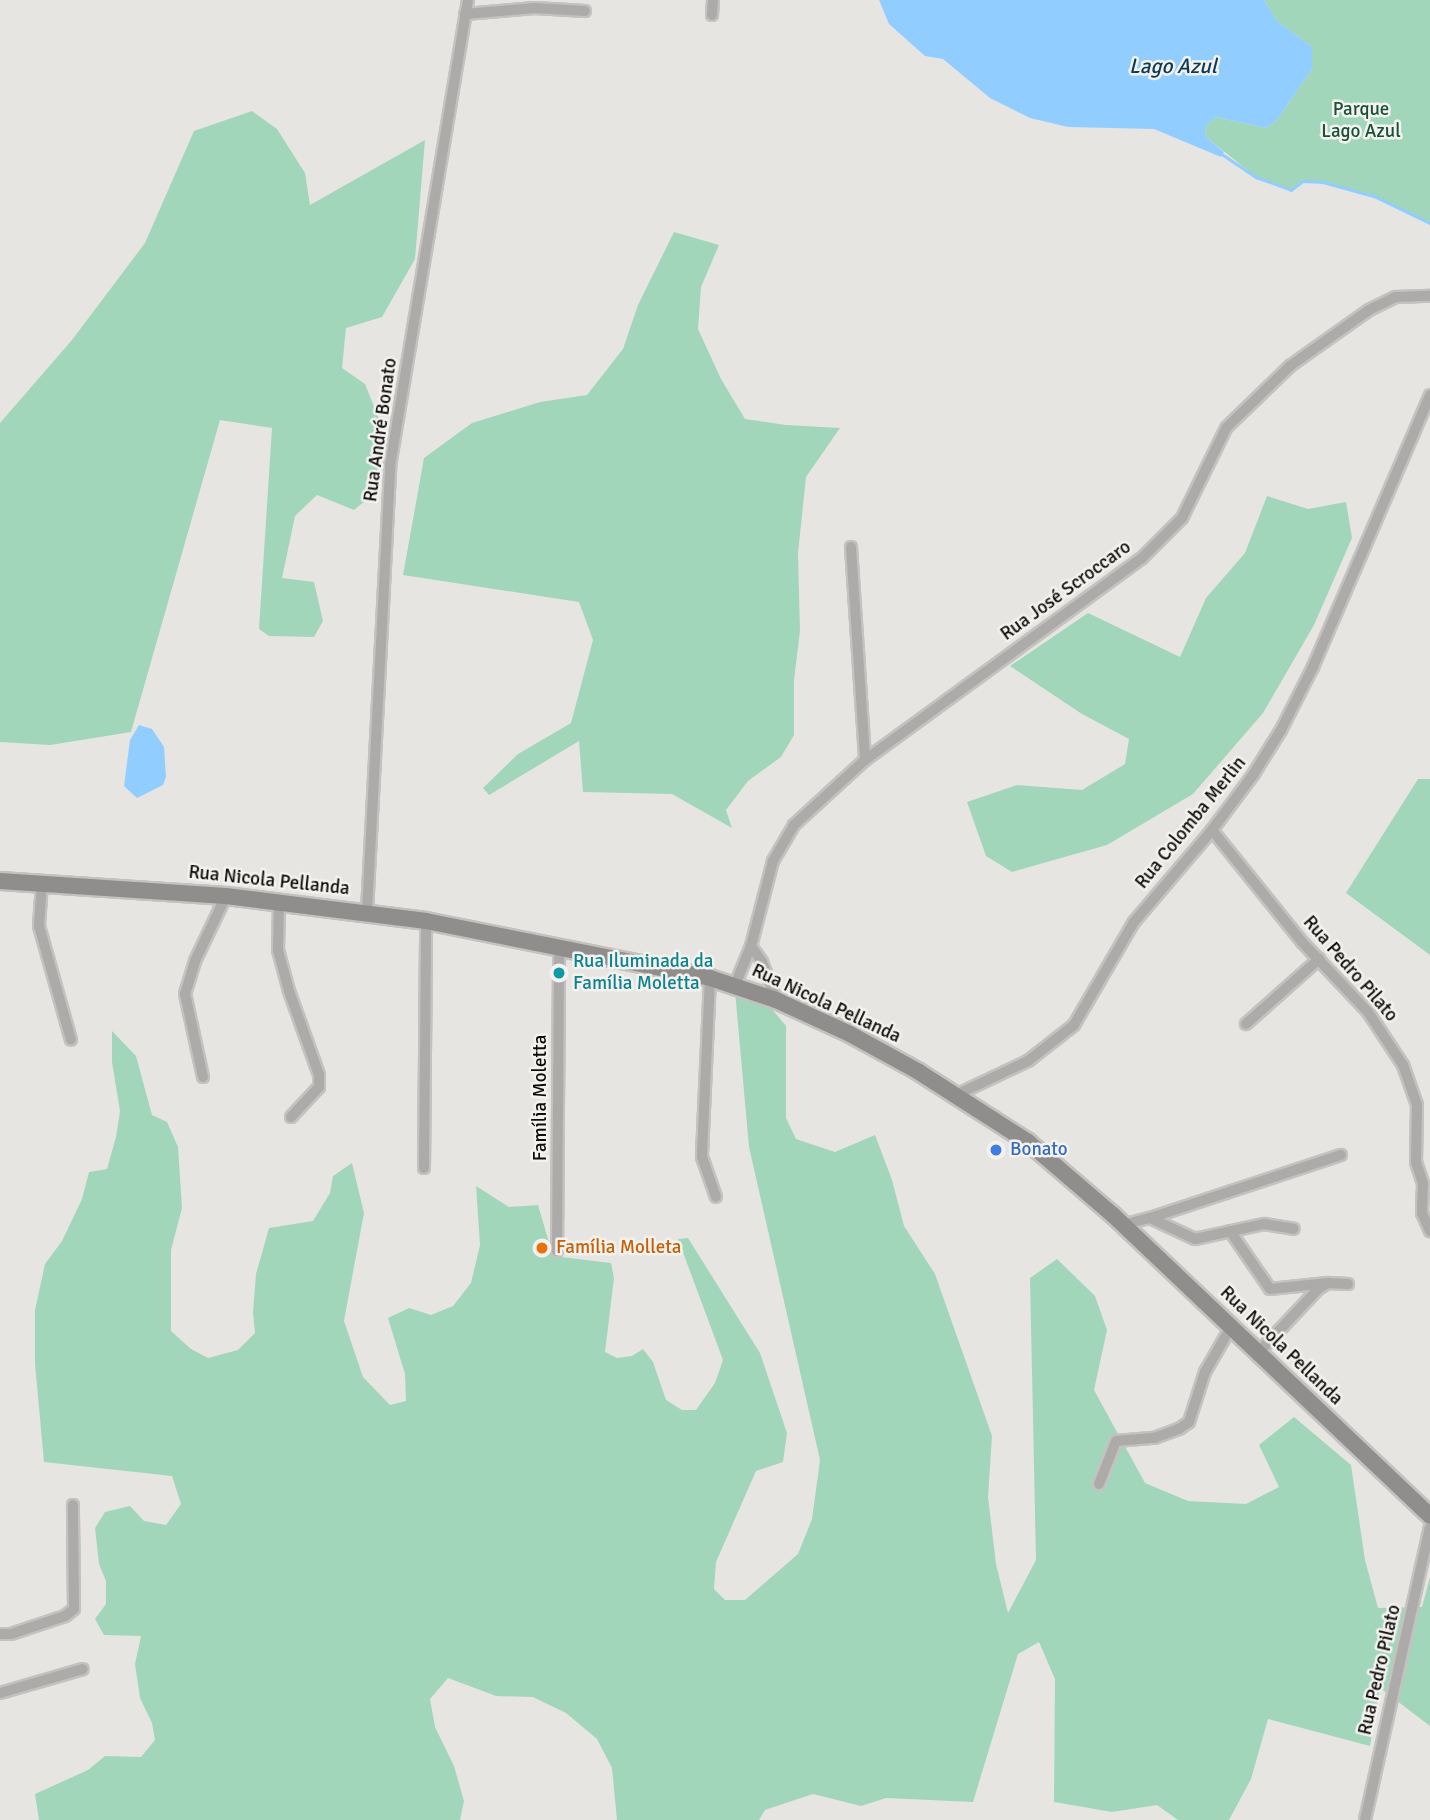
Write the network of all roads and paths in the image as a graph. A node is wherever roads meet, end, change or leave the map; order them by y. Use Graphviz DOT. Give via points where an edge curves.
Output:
graph roads {
  1 [pos="468,0"];
  2 [pos="713,0"];
  3 [pos="585,11"];
  4 [pos="465,15"];
  5 [pos="712,15"];
  6 [pos="1430,296"];
  7 [pos="1430,395"];
  8 [pos="851,547"];
  9 [pos="865,760"];
  10 [pos="1212,830"];
  11 [pos="0,881"];
  12 [pos="42,884"];
  13 [pos="226,896"];
  14 [pos="279,902"];
  15 [pos="367,911"];
  16 [pos="426,920"];
  17 [pos="559,946"];
  18 [pos="751,946"];
  19 [pos="1319,959"];
  20 [pos="710,978"];
  21 [pos="735,985"];
  22 [pos="776,1000"];
  23 [pos="1246,1024"];
  24 [pos="71,1040"];
  25 [pos="203,1077"];
  26 [pos="956,1095"];
  27 [pos="291,1117"];
  28 [pos="1341,1155"];
  29 [pos="424,1168"];
  30 [pos="716,1197"];
  31 [pos="1150,1218"];
  32 [pos="1123,1225"];
  33 [pos="1294,1229"];
  34 [pos="1230,1231"];
  35 [pos="1430,1231"];
  36 [pos="557,1251"];
  37 [pos="1328,1283"];
  38 [pos="1348,1284"];
  39 [pos="1231,1327"];
  40 [pos="1258,1353"];
  41 [pos="1099,1484"];
  42 [pos="73,1505"];
  43 [pos="1430,1516"];
  44 [pos="1430,1528"];
  45 [pos="0,1634"];
  46 [pos="83,1670"];
  47 [pos="0,1693"];
  48 [pos="1365,1820"];
  1 -- 4 [label="street, Rua André Bonato"];
  2 -- 5 [label="street"];
  3 -- 4 [label="street" via="535,8"];
  4 -- 15 [label="street, Rua André Bonato" via="390,466"];
  6 -- 9 [label="street, Rua José Scroccaro" via="1396,297 1369,310 1290,366 1226,428 1182,518 1141,559"];
  7 -- 10 [label="street, Rua Colomba Merlin" via="1299,697 1268,752"];
  8 -- 9 [label="street"];
  9 -- 18 [label="street, Rua José Scroccaro" via="794,825 773,862"];
  10 -- 19 [label="street, Rua Pedro Pilato"];
  10 -- 26 [label="street, Rua Colomba Merlin" via="1134,922 1083,1014 1065,1034 1028,1061"];
  11 -- 12 [label="main road, Rua Nicola Pellanda"];
  12 -- 13 [label="main road, Rua Nicola Pellanda"];
  12 -- 24 [label="street" via="39,926"];
  13 -- 14 [label="main road, Rua Nicola Pellanda"];
  13 -- 25 [label="street" via="195,961 185,994"];
  14 -- 15 [label="main road, Rua Nicola Pellanda"];
  14 -- 27 [label="street" via="278,950 319,1075 318,1087"];
  15 -- 16 [label="main road, Rua Nicola Pellanda"];
  16 -- 17 [label="main road, Rua Nicola Pellanda"];
  16 -- 29 [label="street"];
  17 -- 20 [label="main road, Rua Nicola Pellanda"];
  17 -- 36 [label="street, Família Moletta"];
  18 -- 21 [label="street, Rua José Scroccaro"];
  18 -- 22 [label="street"];
  19 -- 23 [label="street"];
  19 -- 35 [label="street, Rua Pedro Pilato" via="1375,1022 1412,1085 1422,1213"];
  20 -- 21 [label="main road, Rua Nicola Pellanda"];
  20 -- 30 [label="street" via="702,1157"];
  21 -- 22 [label="main road, Rua Nicola Pellanda"];
  22 -- 26 [label="main road, Rua Nicola Pellanda" via="850,1034"];
  26 -- 32 [label="main road, Rua Nicola Pellanda" via="1028,1142"];
  28 -- 31 [label="street"];
  31 -- 32 [label="street"];
  31 -- 34 [label="street" via="1195,1239"];
  32 -- 39 [label="main road, Rua Nicola Pellanda"];
  33 -- 34 [label="street" via="1264,1224"];
  34 -- 37 [label="street" via="1270,1289"];
  37 -- 38 [label="street"];
  37 -- 40 [label="street"];
  39 -- 40 [label="main road, Rua Nicola Pellanda"];
  39 -- 41 [label="street" via="1205,1372 1189,1422 1154,1438 1116,1441"];
  40 -- 43 [label="main road, Rua Nicola Pellanda"];
  42 -- 45 [label="street" via="74,1609 65,1616"];
  44 -- 48 [label="street, Rua Pedro Pilato"];
  46 -- 47 [label="street"];
}
